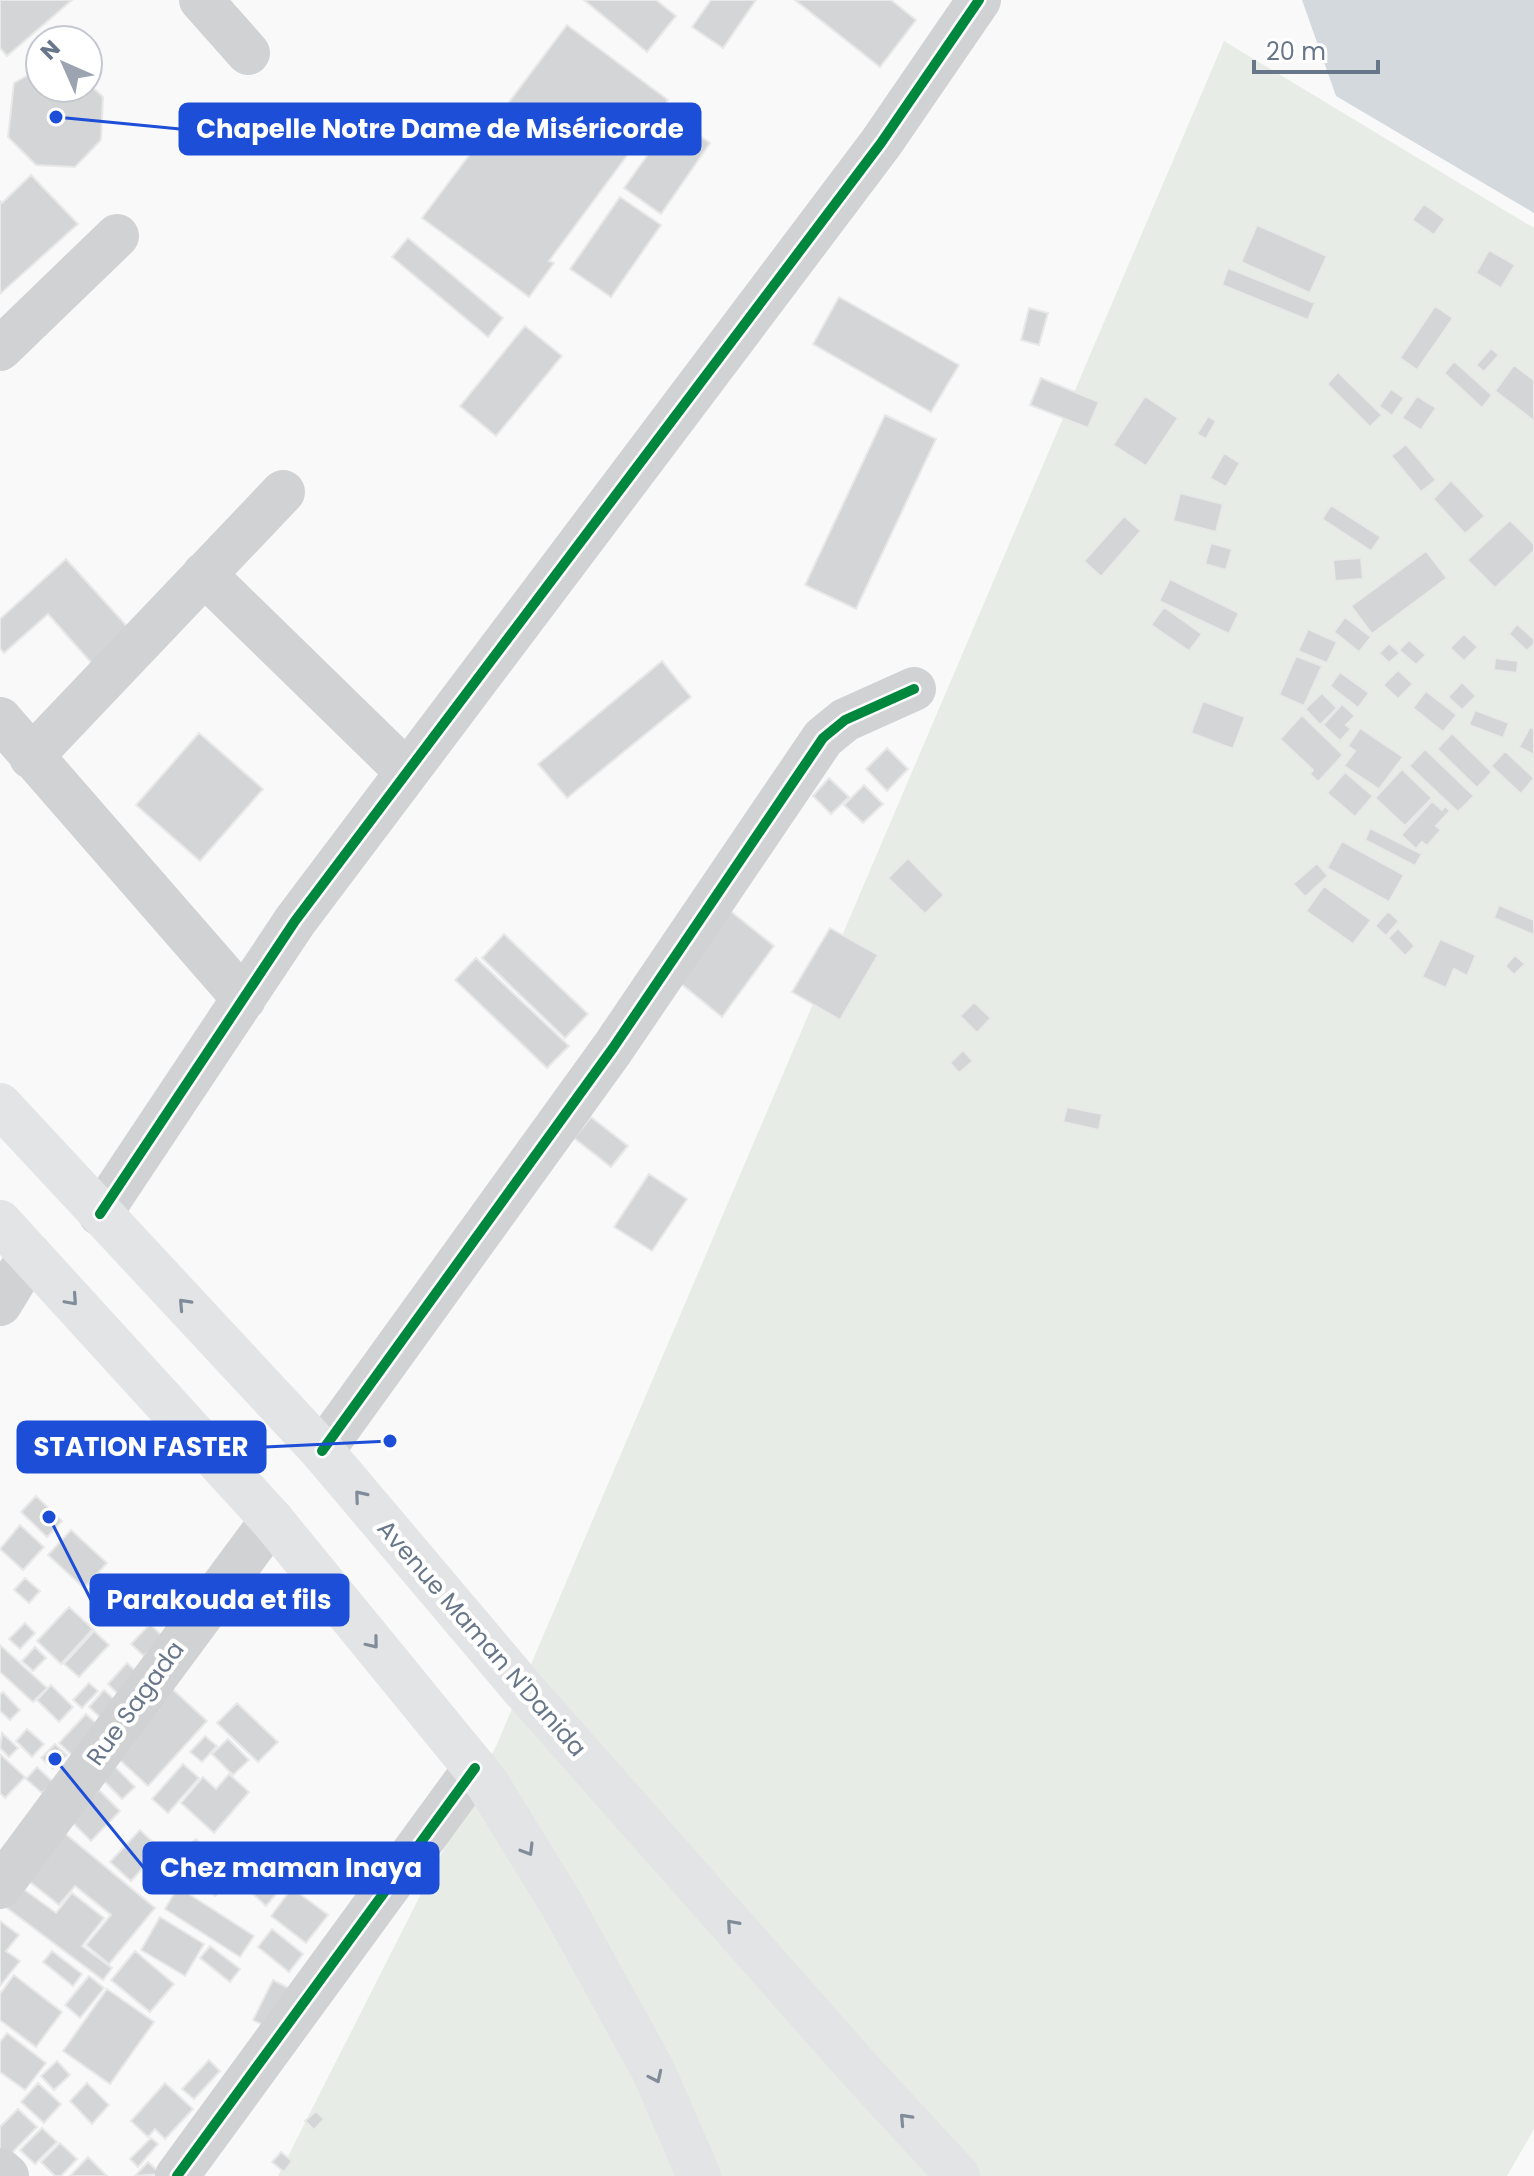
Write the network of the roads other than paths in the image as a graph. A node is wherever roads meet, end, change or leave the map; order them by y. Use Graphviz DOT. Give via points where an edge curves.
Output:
graph roads {
  1 [pos="201,0"];
  2 [pos="979,0"];
  3 [pos="248,53"];
  4 [pos="117,236"];
  5 [pos="0,349"];
  6 [pos="283,492"];
  7 [pos="204,574"];
  8 [pos="914,689"];
  9 [pos="0,719"];
  10 [pos="31,757"];
  11 [pos="407,772"];
  12 [pos="244,999"];
  13 [pos="0,1105"];
  14 [pos="100,1214"];
  15 [pos="0,1222"];
  16 [pos="30,1255"];
  17 [pos="0,1304"];
  18 [pos="322,1451"];
  19 [pos="272,1520"];
  20 [pos="475,1768"];
  21 [pos="0,1887"];
  22 [pos="0,2170"];
  23 [pos="7,2176"];
  24 [pos="177,2176"];
  25 [pos="699,2176"];
  26 [pos="958,2176"];
  1 -- 3 [label="street"];
  2 -- 11 [label="street" via="881,143"];
  4 -- 5 [label="street"];
  6 -- 7 [label="street"];
  7 -- 10 [label="street"];
  7 -- 11 [label="street"];
  8 -- 18 [label="street" via="845,720 823,738 613,1048"];
  9 -- 10 [label="street"];
  10 -- 12 [label="street"];
  11 -- 12 [label="street" via="295,921"];
  12 -- 14 [label="street"];
  13 -- 14 [label="highway, Avenue Maman N'Danida"];
  18 -- 14 [label="highway, Avenue Maman N'Danida, one-way"];
  15 -- 16 [label="highway"];
  16 -- 17 [label="street"];
  16 -- 19 [label="highway, one-way"];
  26 -- 18 [label="highway, Avenue Maman N'Danida, one-way" via="524,1690"];
  19 -- 20 [label="highway, one-way"];
  19 -- 21 [label="street, Rue Sagada"];
  20 -- 24 [label="street"];
  20 -- 25 [label="highway, one-way" via="562,1905 653,2070"];
  22 -- 23 [label="street"];
}
